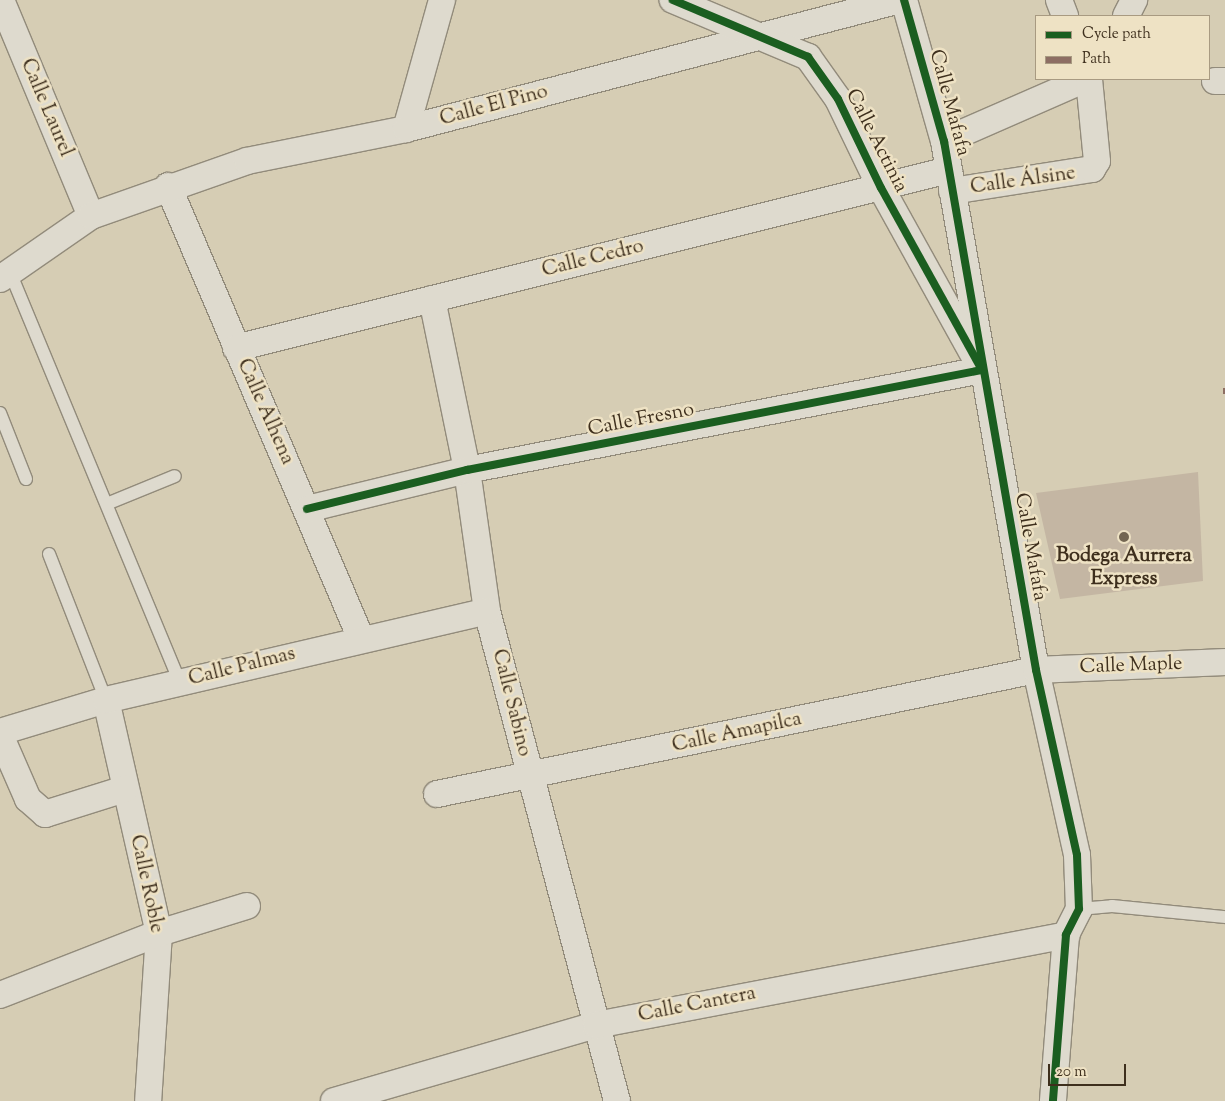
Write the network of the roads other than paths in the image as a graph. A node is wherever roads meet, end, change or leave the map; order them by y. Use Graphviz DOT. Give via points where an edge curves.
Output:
graph roads {
  1 [pos="1,0"];
  2 [pos="442,0"];
  3 [pos="673,0"];
  4 [pos="900,0"];
  5 [pos="904,0"];
  6 [pos="1059,0"];
  7 [pos="1134,0"];
  8 [pos="1065,15"];
  9 [pos="1126,15"];
  10 [pos="755,36"];
  11 [pos="1086,80"];
  12 [pos="1088,80"];
  13 [pos="406,129"];
  14 [pos="944,142"];
  15 [pos="951,180"];
  16 [pos="168,186"];
  17 [pos="881,188"];
  18 [pos="91,216"];
  19 [pos="5,275"];
  20 [pos="432,300"];
  21 [pos="236,348"];
  22 [pos="982,370"];
  23 [pos="0,413"];
  24 [pos="467,470"];
  25 [pos="175,476"];
  26 [pos="26,480"];
  27 [pos="109,503"];
  28 [pos="307,509"];
  29 [pos="49,554"];
  30 [pos="487,611"];
  31 [pos="361,638"];
  32 [pos="1225,662"];
  33 [pos="1036,670"];
  34 [pos="180,682"];
  35 [pos="106,700"];
  36 [pos="0,733"];
  37 [pos="530,776"];
  38 [pos="125,789"];
  39 [pos="437,794"];
  40 [pos="247,906"];
  41 [pos="1079,909"];
  42 [pos="1225,917"];
  43 [pos="159,932"];
  44 [pos="1066,935"];
  45 [pos="0,995"];
  46 [pos="596,1025"];
  47 [pos="148,1101"];
  48 [pos="334,1101"];
  49 [pos="617,1101"];
  50 [pos="1053,1101"];
  1 -- 18 [label="street, Calle Laurel"];
  2 -- 13 [label="street"];
  3 -- 10 [label="street, Calle Actinia"];
  4 -- 10 [label="street, Calle El Pino"];
  5 -- 14 [label="street, Calle Mafafa"];
  6 -- 8 [label="street"];
  7 -- 9 [label="street"];
  10 -- 13 [label="street, Calle El Pino"];
  10 -- 17 [label="street, Calle Actinia" via="808,57 838,99"];
  11 -- 14 [label="street"];
  12 -- 15 [label="street, Calle Álsine" via="1097,161 1092,169"];
  13 -- 16 [label="street, Calle El Pino" via="246,161"];
  14 -- 15 [label="street, Calle Mafafa"];
  15 -- 17 [label="street, Calle Cedro"];
  15 -- 22 [label="street, Calle Mafafa"];
  16 -- 18 [label="street, Calle El Pino"];
  16 -- 21 [label="street, Calle Alhena"];
  17 -- 20 [label="street, Calle Cedro"];
  17 -- 22 [label="street, Calle Actinia"];
  18 -- 19 [label="street, Calle El Pino"];
  19 -- 27 [label="lane"];
  20 -- 21 [label="street, Calle Cedro"];
  20 -- 24 [label="street, Calle Sabino"];
  21 -- 28 [label="street, Calle Alhena"];
  22 -- 24 [label="street, Calle Fresno"];
  22 -- 33 [label="street, Calle Mafafa"];
  23 -- 26 [label="lane"];
  24 -- 28 [label="street, Calle Fresno"];
  24 -- 30 [label="street, Calle Sabino"];
  25 -- 27 [label="lane"];
  27 -- 34 [label="lane"];
  28 -- 31 [label="street, Calle Alhena"];
  29 -- 35 [label="lane"];
  30 -- 31 [label="street, Calle Palmas"];
  30 -- 37 [label="street, Calle Sabino"];
  31 -- 34 [label="street, Calle Palmas"];
  32 -- 33 [label="street, Calle Maple"];
  33 -- 37 [label="street, Calle Amapilca"];
  33 -- 41 [label="street, Calle Mafafa" via="1077,855"];
  34 -- 35 [label="street, Calle Palmas"];
  35 -- 36 [label="street, Calle Palmas"];
  35 -- 38 [label="street, Calle Roble"];
  36 -- 38 [label="street" via="28,799 45,814"];
  37 -- 39 [label="street, Calle Amapilca"];
  37 -- 46 [label="street, Calle Sabino"];
  38 -- 43 [label="street, Calle Roble"];
  40 -- 43 [label="street"];
  41 -- 42 [label="lane" via="1112,906"];
  41 -- 44 [label="street, Calle Mafafa"];
  43 -- 45 [label="street"];
  43 -- 47 [label="street, Calle Roble"];
  44 -- 46 [label="street, Calle Cantera"];
  44 -- 50 [label="street, Calle Mafafa"];
  46 -- 48 [label="street, Calle Cantera"];
  46 -- 49 [label="street, Calle Sabino"];
}
